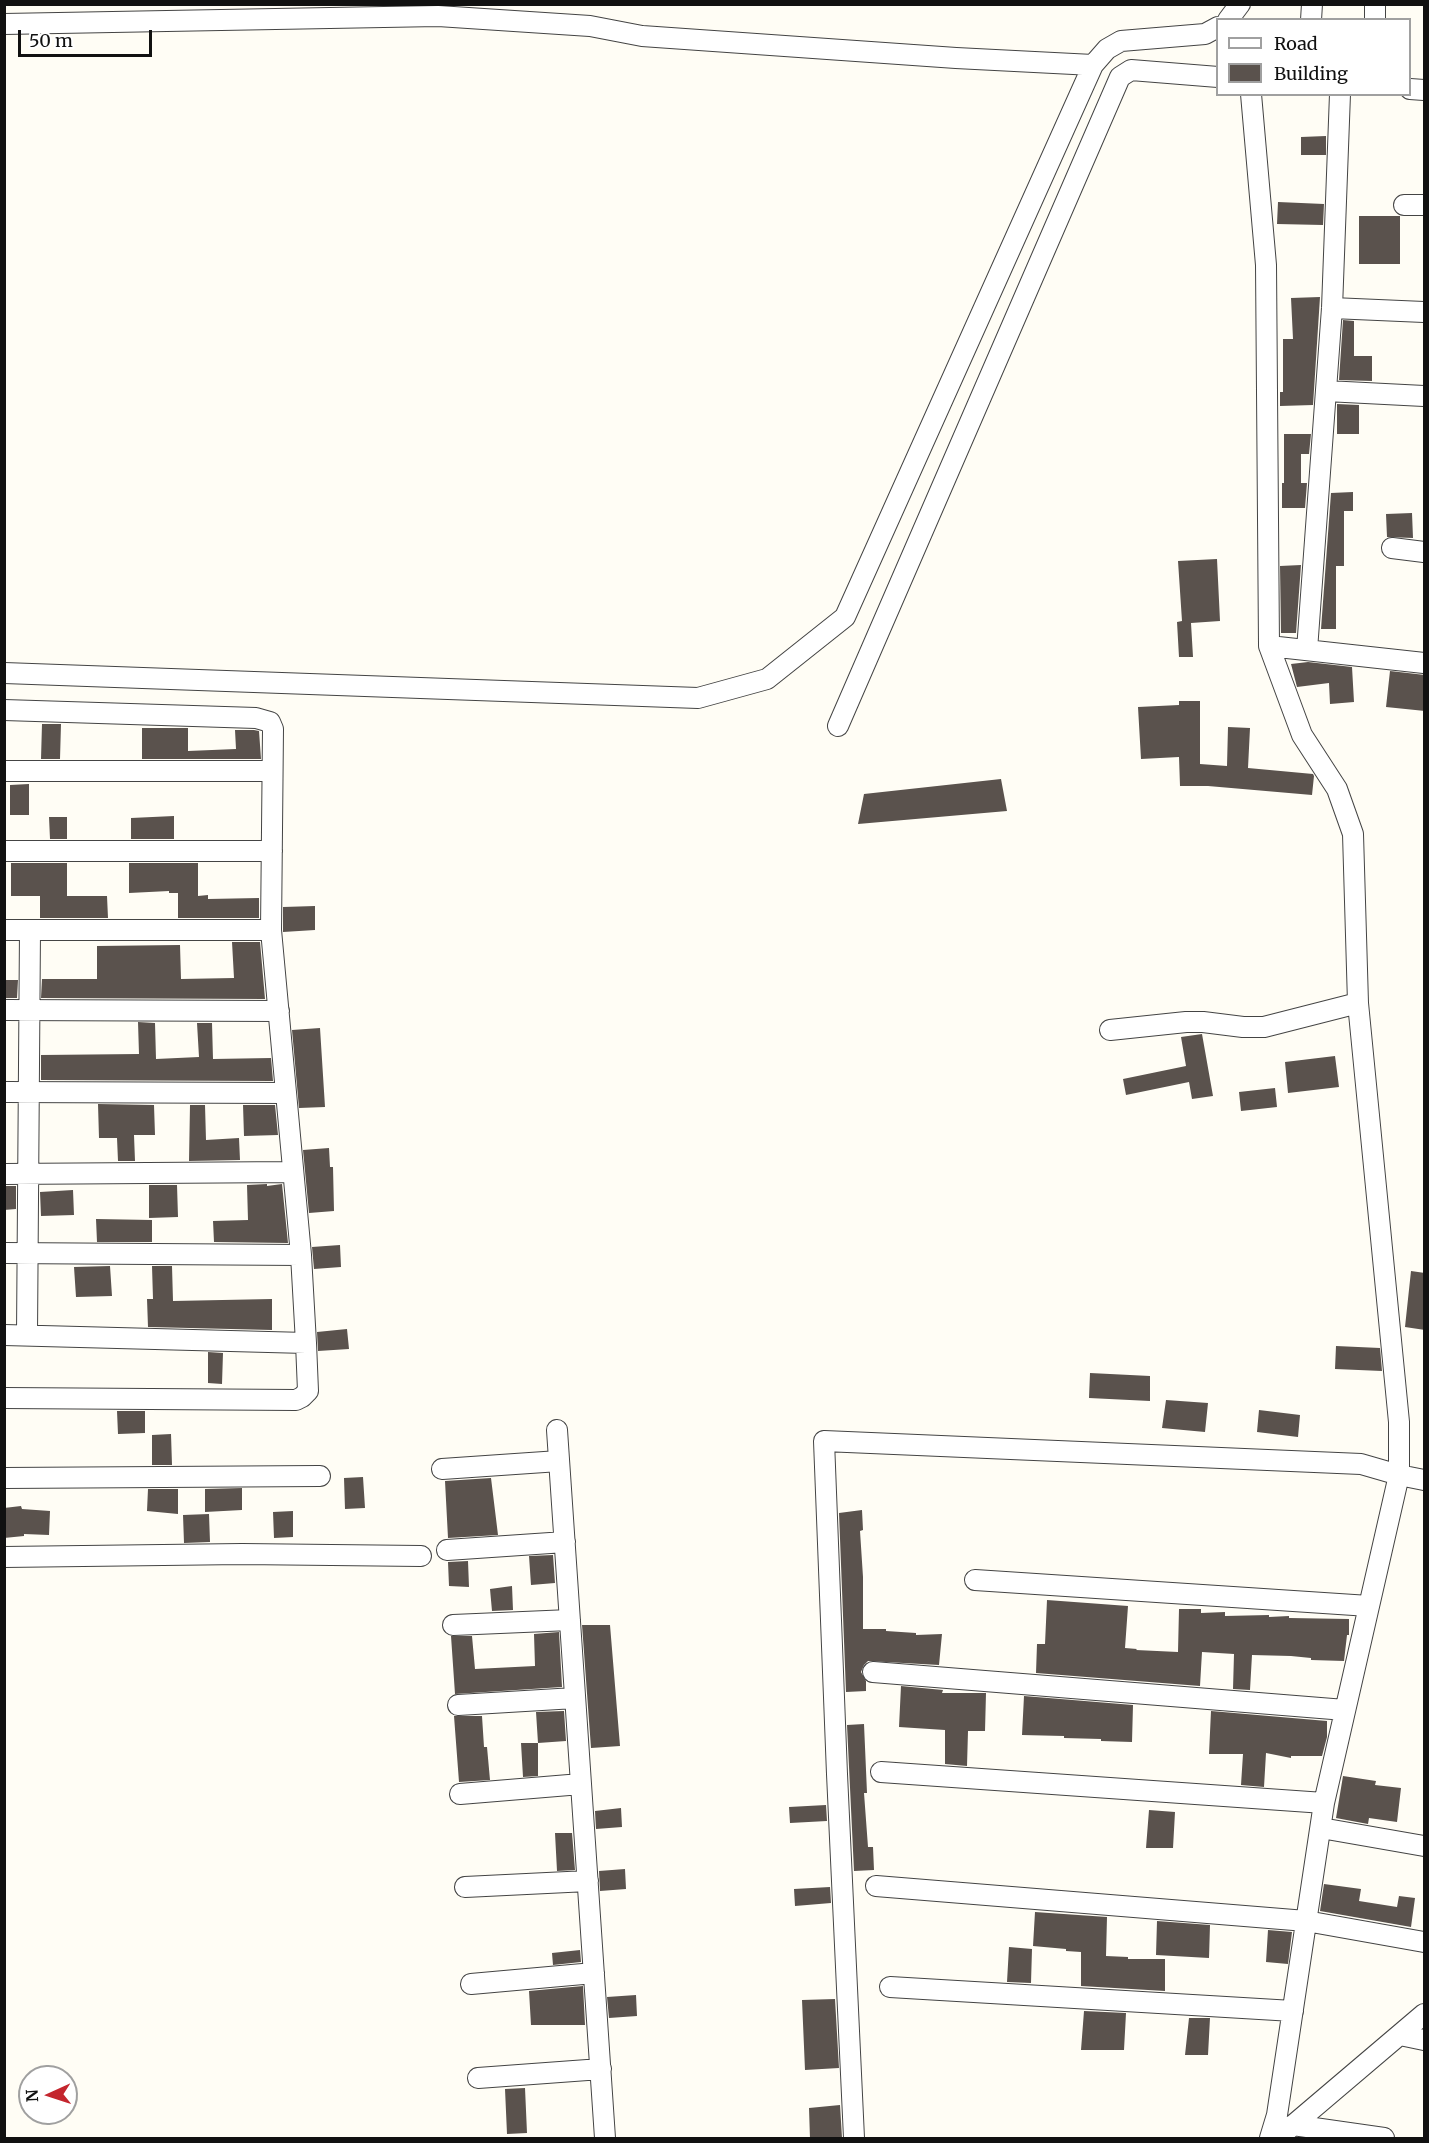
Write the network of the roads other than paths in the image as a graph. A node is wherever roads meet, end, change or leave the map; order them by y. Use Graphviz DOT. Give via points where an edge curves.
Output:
graph roads {
  1 [pos="1240,4"];
  2 [pos="1230,18"];
  3 [pos="4,24"];
  4 [pos="1216,28"];
  5 [pos="1093,65"];
  6 [pos="1216,77"];
  7 [pos="1251,96"];
  8 [pos="1340,96"];
  9 [pos="1404,205"];
  10 [pos="1425,205"];
  11 [pos="1332,308"];
  12 [pos="1425,312"];
  13 [pos="1326,391"];
  14 [pos="1425,396"];
  15 [pos="1392,548"];
  16 [pos="1425,552"];
  17 [pos="1269,646"];
  18 [pos="1307,650"];
  19 [pos="1425,663"];
  20 [pos="4,673"];
  21 [pos="4,710"];
  22 [pos="838,726"];
  23 [pos="4,771"];
  24 [pos="272,771"];
  25 [pos="4,850"];
  26 [pos="272,850"];
  27 [pos="4,930"];
  28 [pos="30,930"];
  29 [pos="271,930"];
  30 [pos="1358,1003"];
  31 [pos="4,1010"];
  32 [pos="29,1011"];
  33 [pos="279,1011"];
  34 [pos="1110,1030"];
  35 [pos="4,1092"];
  36 [pos="28,1092"];
  37 [pos="286,1093"];
  38 [pos="294,1172"];
  39 [pos="4,1174"];
  40 [pos="28,1174"];
  41 [pos="4,1253"];
  42 [pos="27,1253"];
  43 [pos="301,1255"];
  44 [pos="27,1334"];
  45 [pos="4,1335"];
  46 [pos="306,1343"];
  47 [pos="4,1398"];
  48 [pos="557,1431"];
  49 [pos="559,1461"];
  50 [pos="442,1469"];
  51 [pos="1399,1475"];
  52 [pos="320,1476"];
  53 [pos="4,1478"];
  54 [pos="1425,1480"];
  55 [pos="565,1542"];
  56 [pos="447,1550"];
  57 [pos="421,1556"];
  58 [pos="4,1557"];
  59 [pos="975,1580"];
  60 [pos="1369,1606"];
  61 [pos="570,1620"];
  62 [pos="453,1625"];
  63 [pos="873,1672"];
  64 [pos="575,1698"];
  65 [pos="458,1704"];
  66 [pos="1346,1710"];
  67 [pos="880,1772"];
  68 [pos="581,1784"];
  69 [pos="460,1794"];
  70 [pos="1324,1803"];
  71 [pos="1321,1828"];
  72 [pos="1425,1846"];
  73 [pos="588,1881"];
  74 [pos="876,1886"];
  75 [pos="465,1887"];
  76 [pos="1306,1921"];
  77 [pos="1425,1942"];
  78 [pos="594,1973"];
  79 [pos="471,1984"];
  80 [pos="890,1987"];
  81 [pos="1293,2011"];
  82 [pos="1425,2014"];
  83 [pos="1400,2035"];
  84 [pos="1425,2040"];
  85 [pos="601,2069"];
  86 [pos="478,2078"];
  87 [pos="1293,2125"];
  88 [pos="605,2139"];
  89 [pos="854,2139"];
  90 [pos="1270,2139"];
  91 [pos="1278,2139"];
  92 [pos="1384,2139"];
  1 -- 2 [label="street"];
  3 -- 5 [label="street" via="438,16 590,26 642,36"];
  4 -- 5 [label="street" via="1205,34 1121,41 1107,49"];
  5 -- 20 [label="street" via="845,617 767,679 698,698"];
  6 -- 22 [label="street" via="1131,70 1120,77"];
  7 -- 17 [label="street" via="1266,265"];
  8 -- 11 [label="street"];
  9 -- 10 [label="street"];
  11 -- 12 [label="street"];
  11 -- 13 [label="street"];
  13 -- 14 [label="street"];
  13 -- 18 [label="street"];
  15 -- 16 [label="street"];
  17 -- 18 [label="street"];
  17 -- 30 [label="street" via="1302,735 1337,789 1353,834"];
  18 -- 19 [label="street"];
  21 -- 24 [label="street" via="264,719 273,729"];
  23 -- 24 [label="street"];
  24 -- 26 [label="street"];
  25 -- 26 [label="street"];
  26 -- 29 [label="street"];
  27 -- 28 [label="street"];
  28 -- 29 [label="street"];
  28 -- 32 [label="street"];
  29 -- 33 [label="street"];
  30 -- 34 [label="street" via="1264,1027 1186,1022"];
  30 -- 51 [label="street" via="1399,1422"];
  31 -- 32 [label="street"];
  32 -- 33 [label="street"];
  32 -- 36 [label="street"];
  33 -- 37 [label="street"];
  35 -- 36 [label="street"];
  36 -- 37 [label="street"];
  36 -- 40 [label="street"];
  37 -- 38 [label="street"];
  38 -- 40 [label="street"];
  38 -- 43 [label="street"];
  39 -- 40 [label="street"];
  40 -- 42 [label="street"];
  41 -- 42 [label="street"];
  42 -- 43 [label="street"];
  42 -- 44 [label="street"];
  43 -- 46 [label="street"];
  44 -- 45 [label="street"];
  44 -- 46 [label="street"];
  46 -- 47 [label="street" via="308,1391 296,1400"];
  48 -- 49 [label="street"];
  49 -- 50 [label="street"];
  49 -- 55 [label="street"];
  51 -- 54 [label="street"];
  51 -- 60 [label="street"];
  51 -- 89 [label="street" via="1361,1464 825,1441"];
  52 -- 53 [label="street"];
  55 -- 56 [label="street"];
  55 -- 61 [label="street"];
  57 -- 58 [label="street"];
  59 -- 60 [label="street"];
  60 -- 66 [label="street"];
  61 -- 62 [label="street"];
  61 -- 64 [label="street"];
  63 -- 66 [label="street"];
  64 -- 65 [label="street"];
  64 -- 68 [label="street"];
  66 -- 70 [label="street"];
  67 -- 70 [label="street"];
  68 -- 69 [label="street"];
  68 -- 73 [label="street"];
  70 -- 71 [label="street"];
  71 -- 72 [label="street"];
  71 -- 76 [label="street"];
  73 -- 75 [label="street"];
  73 -- 78 [label="street"];
  74 -- 76 [label="street"];
  76 -- 77 [label="street"];
  76 -- 81 [label="street"];
  78 -- 79 [label="street"];
  78 -- 85 [label="street"];
  80 -- 81 [label="street"];
  81 -- 90 [label="street"];
  82 -- 83 [label="street"];
  83 -- 84 [label="street"];
  83 -- 87 [label="street"];
  85 -- 86 [label="street"];
  85 -- 88 [label="street"];
  87 -- 91 [label="street"];
  87 -- 92 [label="street"];
}
